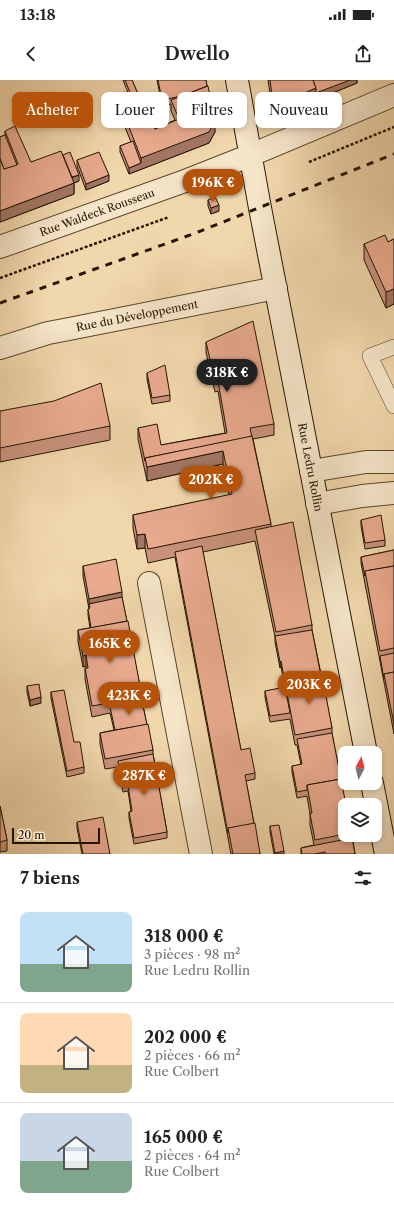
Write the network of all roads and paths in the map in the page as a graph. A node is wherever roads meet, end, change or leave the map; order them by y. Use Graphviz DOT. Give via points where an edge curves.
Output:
graph roads {
  1 [pos="237,80"];
  2 [pos="394,95"];
  3 [pos="251,155"];
  4 [pos="0,247"];
  5 [pos="276,288"];
  6 [pos="394,347"];
  7 [pos="0,348"];
  8 [pos="394,406"];
  9 [pos="394,462"];
  10 [pos="311,471"];
  11 [pos="394,493"];
  12 [pos="317,504"];
  13 [pos="149,582"];
  14 [pos="365,746"];
  15 [pos="373,790"];
  16 [pos="201,854"];
  17 [pos="386,854"];
  1 -- 3 [label="street, Rue Ledru Rollin"];
  2 -- 3 [label="street, Rue Waldeck Rousseau"];
  3 -- 4 [label="street, Rue Waldeck Rousseau"];
  3 -- 5 [label="street, Rue Ledru Rollin"];
  5 -- 7 [label="street, Rue du Développement" via="53,332"];
  5 -- 10 [label="street, Rue Ledru Rollin"];
  6 -- 8 [label="lane" via="370,356"];
  9 -- 10 [label="street" via="366,462"];
  10 -- 12 [label="street, Rue Ledru Rollin"];
  11 -- 12 [label="street"];
  12 -- 14 [label="street, Rue Ledru Rollin"];
  13 -- 16 [label="street"];
  15 -- 17 [label="street"];
}
